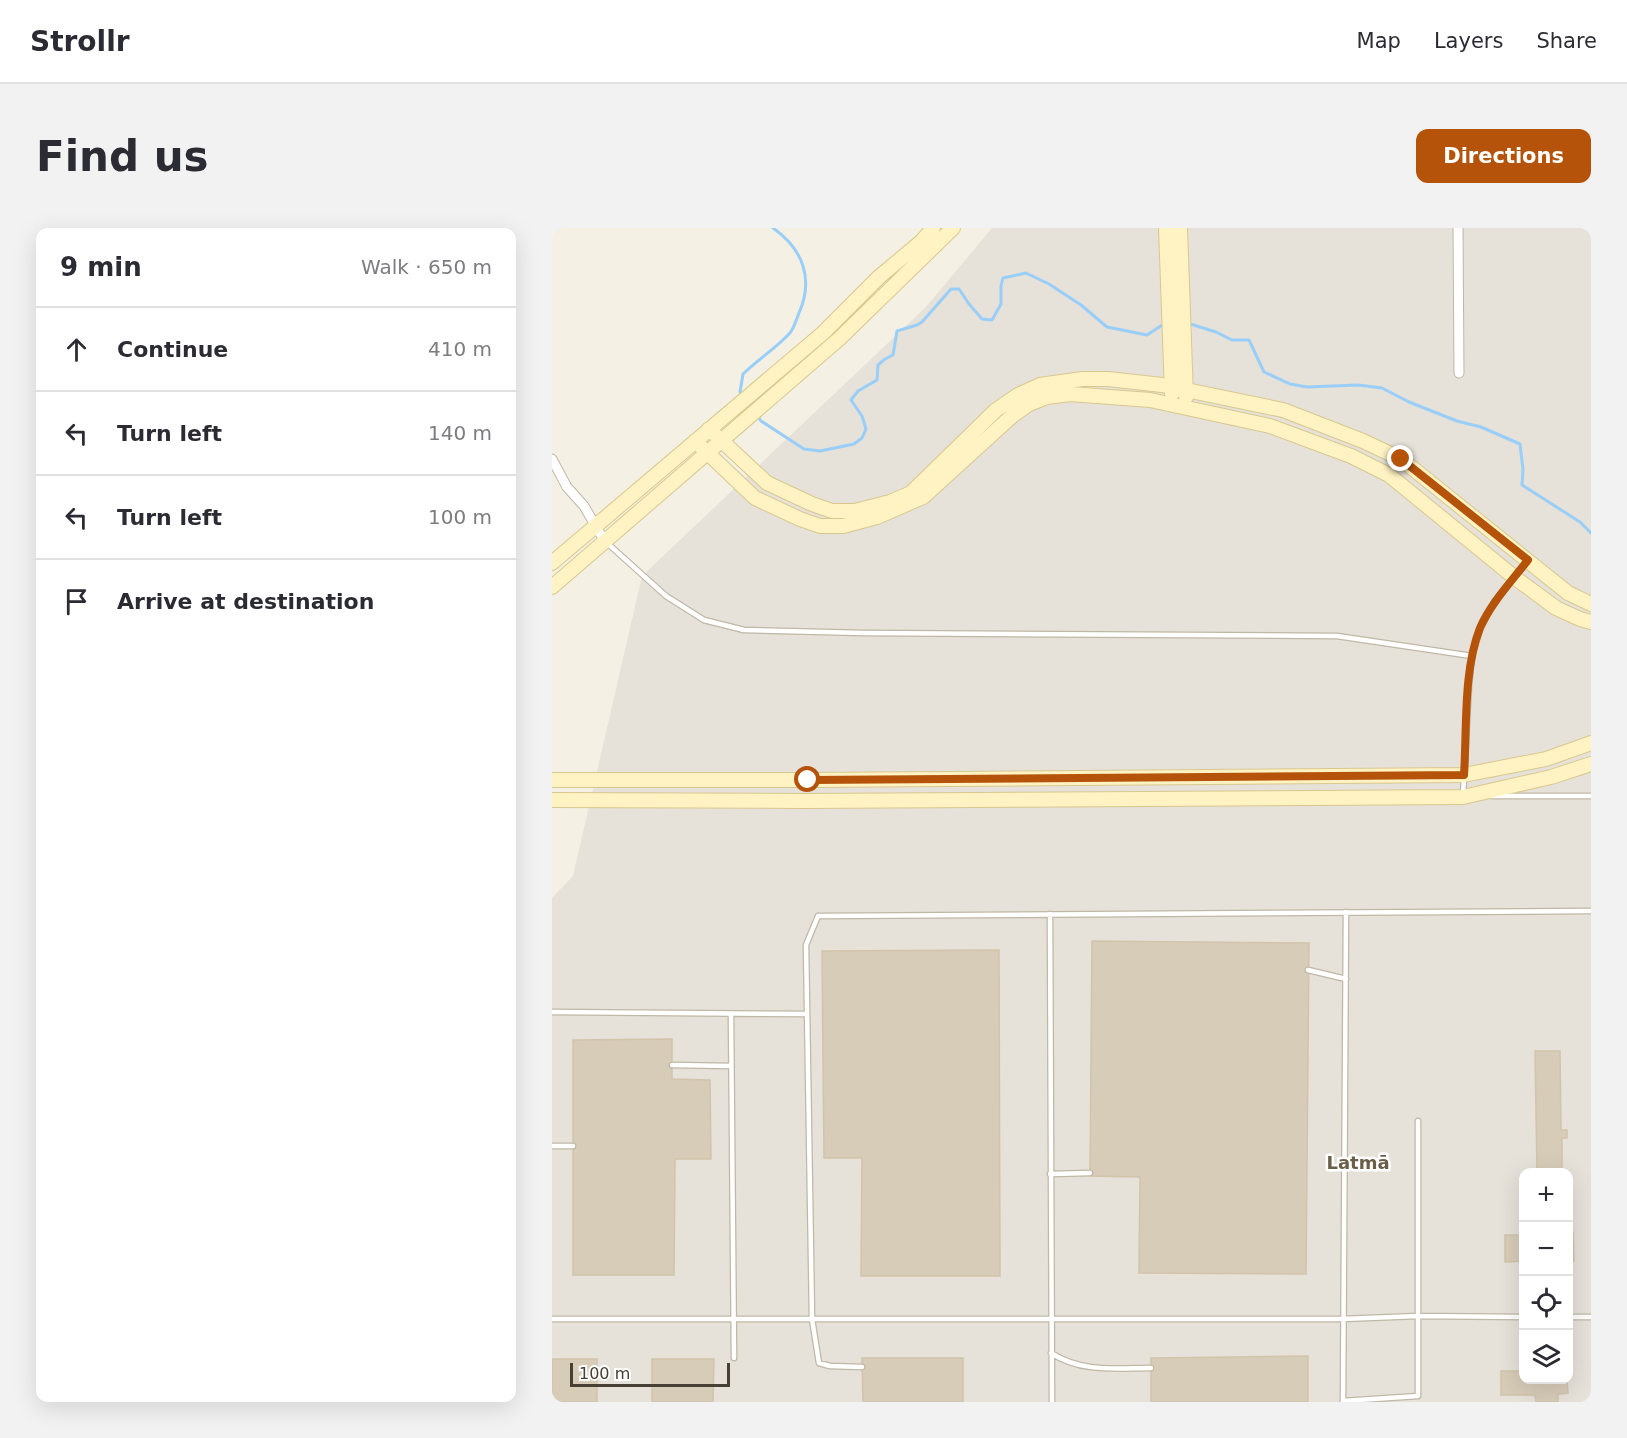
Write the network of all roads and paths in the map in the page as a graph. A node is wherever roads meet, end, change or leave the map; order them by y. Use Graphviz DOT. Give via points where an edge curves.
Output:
graph roads {
  1 [pos="953,228"];
  2 [pos="1166,228"];
  3 [pos="1180,228"];
  4 [pos="1458,228"];
  5 [pos="927,231"];
  6 [pos="1176,307"];
  7 [pos="1458,373"];
  8 [pos="1171,387"];
  9 [pos="1186,390"];
  10 [pos="1172,405"];
  11 [pos="1186,408"];
  12 [pos="709,429"];
  13 [pos="695,441"];
  14 [pos="722,441"];
  15 [pos="708,453"];
  16 [pos="552,459"];
  17 [pos="595,526"];
  18 [pos="605,542"];
  19 [pos="1528,560"];
  20 [pos="552,563"];
  21 [pos="1515,577"];
  22 [pos="552,587"];
  23 [pos="1591,604"];
  24 [pos="1591,622"];
  25 [pos="1472,656"];
  26 [pos="1591,743"];
  27 [pos="1591,765"];
  28 [pos="1464,775"];
  29 [pos="552,780"];
  30 [pos="1591,796"];
  31 [pos="1463,797"];
  32 [pos="552,800"];
  33 [pos="1591,910"];
  34 [pos="1346,912"];
  35 [pos="1050,914"];
  36 [pos="1308,970"];
  37 [pos="1346,980"];
  38 [pos="552,1012"];
  39 [pos="731,1014"];
  40 [pos="807,1014"];
  41 [pos="672,1065"];
  42 [pos="731,1066"];
  43 [pos="1418,1121"];
  44 [pos="552,1146"];
  45 [pos="573,1146"];
  46 [pos="1090,1173"];
  47 [pos="1050,1174"];
  48 [pos="1418,1316"];
  49 [pos="1519,1317"];
  50 [pos="1573,1317"];
  51 [pos="1591,1317"];
  52 [pos="552,1319"];
  53 [pos="734,1319"];
  54 [pos="812,1319"];
  55 [pos="1051,1319"];
  56 [pos="1342,1319"];
  57 [pos="1051,1353"];
  58 [pos="734,1358"];
  59 [pos="862,1367"];
  60 [pos="1151,1368"];
  61 [pos="1052,1402"];
  62 [pos="1343,1402"];
  1 -- 14 [label="street" via="839,339"];
  2 -- 6 [label="street"];
  3 -- 6 [label="street"];
  4 -- 7 [label="street"];
  5 -- 12 [label="street" via="830,327"];
  6 -- 8 [label="street" via="1170,340"];
  6 -- 9 [label="street" via="1184,340"];
  8 -- 9 [label="street"];
  8 -- 10 [label="street"];
  8 -- 14 [label="street" via="1108,379 1040,386 996,410 911,493 855,511 832,511 767,483"];
  9 -- 11 [label="street"];
  9 -- 19 [label="street" via="1283,410 1401,459"];
  10 -- 11 [label="street"];
  10 -- 15 [label="street" via="1095,395 1047,397 1012,416 923,496 877,517 843,526 820,526 755,498"];
  11 -- 21 [label="street" via="1270,426 1351,456 1389,475"];
  12 -- 13 [label="street"];
  12 -- 14 [label="street"];
  13 -- 15 [label="street"];
  13 -- 17 [label="street"];
  14 -- 15 [label="street"];
  15 -- 18 [label="street"];
  16 -- 17 [label="street"];
  17 -- 18 [label="street"];
  17 -- 20 [label="street"];
  18 -- 22 [label="street"];
  18 -- 25 [label="lane" via="666,596 704,620 744,630 1337,636"];
  19 -- 21 [label="lane"];
  19 -- 23 [label="street" via="1568,593"];
  21 -- 24 [label="street" via="1556,608"];
  21 -- 25 [label="lane" via="1494,602 1480,628"];
  25 -- 28 [label="lane"];
  26 -- 28 [label="street" via="1546,759"];
  27 -- 31 [label="street"];
  28 -- 29 [label="street"];
  28 -- 31 [label="lane"];
  30 -- 31 [label="lane"];
  31 -- 32 [label="street"];
  33 -- 34 [label="lane"];
  34 -- 35 [label="lane"];
  34 -- 37 [label="lane"];
  35 -- 40 [label="lane" via="819,916 806,945"];
  35 -- 47 [label="lane"];
  36 -- 37 [label="lane"];
  37 -- 56 [label="lane"];
  38 -- 39 [label="lane"];
  39 -- 40 [label="lane"];
  39 -- 42 [label="lane"];
  40 -- 54 [label="lane"];
  41 -- 42 [label="lane"];
  42 -- 53 [label="lane"];
  43 -- 48 [label="lane"];
  44 -- 45 [label="lane"];
  46 -- 47 [label="lane"];
  47 -- 55 [label="lane"];
  48 -- 49 [label="lane"];
  48 -- 56 [label="lane"];
  48 -- 62 [label="lane" via="1418,1396"];
  50 -- 51 [label="lane"];
  52 -- 53 [label="lane"];
  53 -- 54 [label="lane"];
  53 -- 58 [label="lane"];
  54 -- 55 [label="lane"];
  54 -- 59 [label="lane" via="819,1363"];
  55 -- 56 [label="lane"];
  55 -- 57 [label="lane"];
  56 -- 62 [label="lane"];
  57 -- 60 [label="lane" via="1083,1367"];
  57 -- 61 [label="lane"];
}
